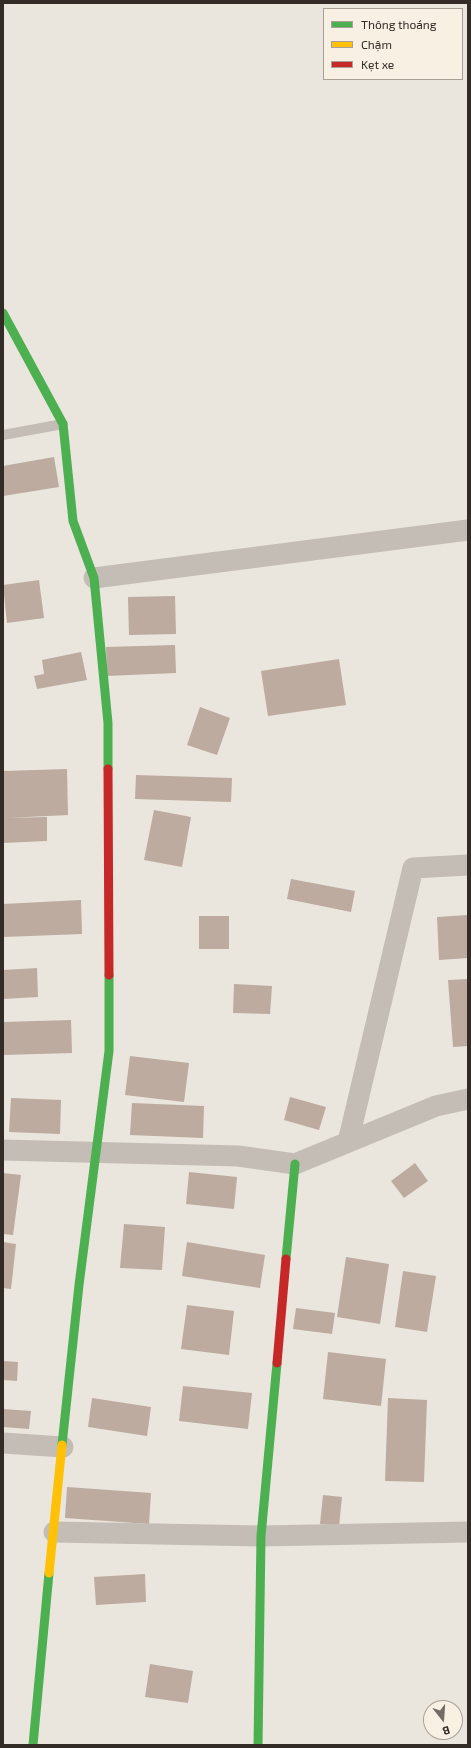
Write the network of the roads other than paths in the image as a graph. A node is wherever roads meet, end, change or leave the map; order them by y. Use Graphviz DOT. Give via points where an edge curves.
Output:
graph roads {
  1 [pos="3,313"];
  2 [pos="63,424"];
  3 [pos="3,435"];
  4 [pos="468,530"];
  5 [pos="94,578"];
  6 [pos="468,865"];
  7 [pos="468,1099"];
  8 [pos="348,1142"];
  9 [pos="3,1150"];
  10 [pos="97,1152"];
  11 [pos="295,1164"];
  12 [pos="3,1443"];
  13 [pos="63,1447"];
  14 [pos="54,1532"];
  15 [pos="468,1532"];
  16 [pos="261,1536"];
  17 [pos="33,1745"];
  18 [pos="258,1745"];
  1 -- 2 [label="street"];
  2 -- 3 [label="lane"];
  2 -- 5 [label="street" via="73,521"];
  4 -- 5 [label="street"];
  5 -- 10 [label="street" via="108,723 108,1051"];
  6 -- 8 [label="street" via="413,868"];
  7 -- 8 [label="street" via="436,1106"];
  8 -- 11 [label="street"];
  9 -- 10 [label="street"];
  10 -- 11 [label="street" via="238,1156"];
  10 -- 13 [label="street" via="79,1285"];
  11 -- 16 [label="street"];
  12 -- 13 [label="street"];
  13 -- 14 [label="street"];
  14 -- 16 [label="street"];
  14 -- 17 [label="street"];
  15 -- 16 [label="street"];
  16 -- 18 [label="street"];
}
